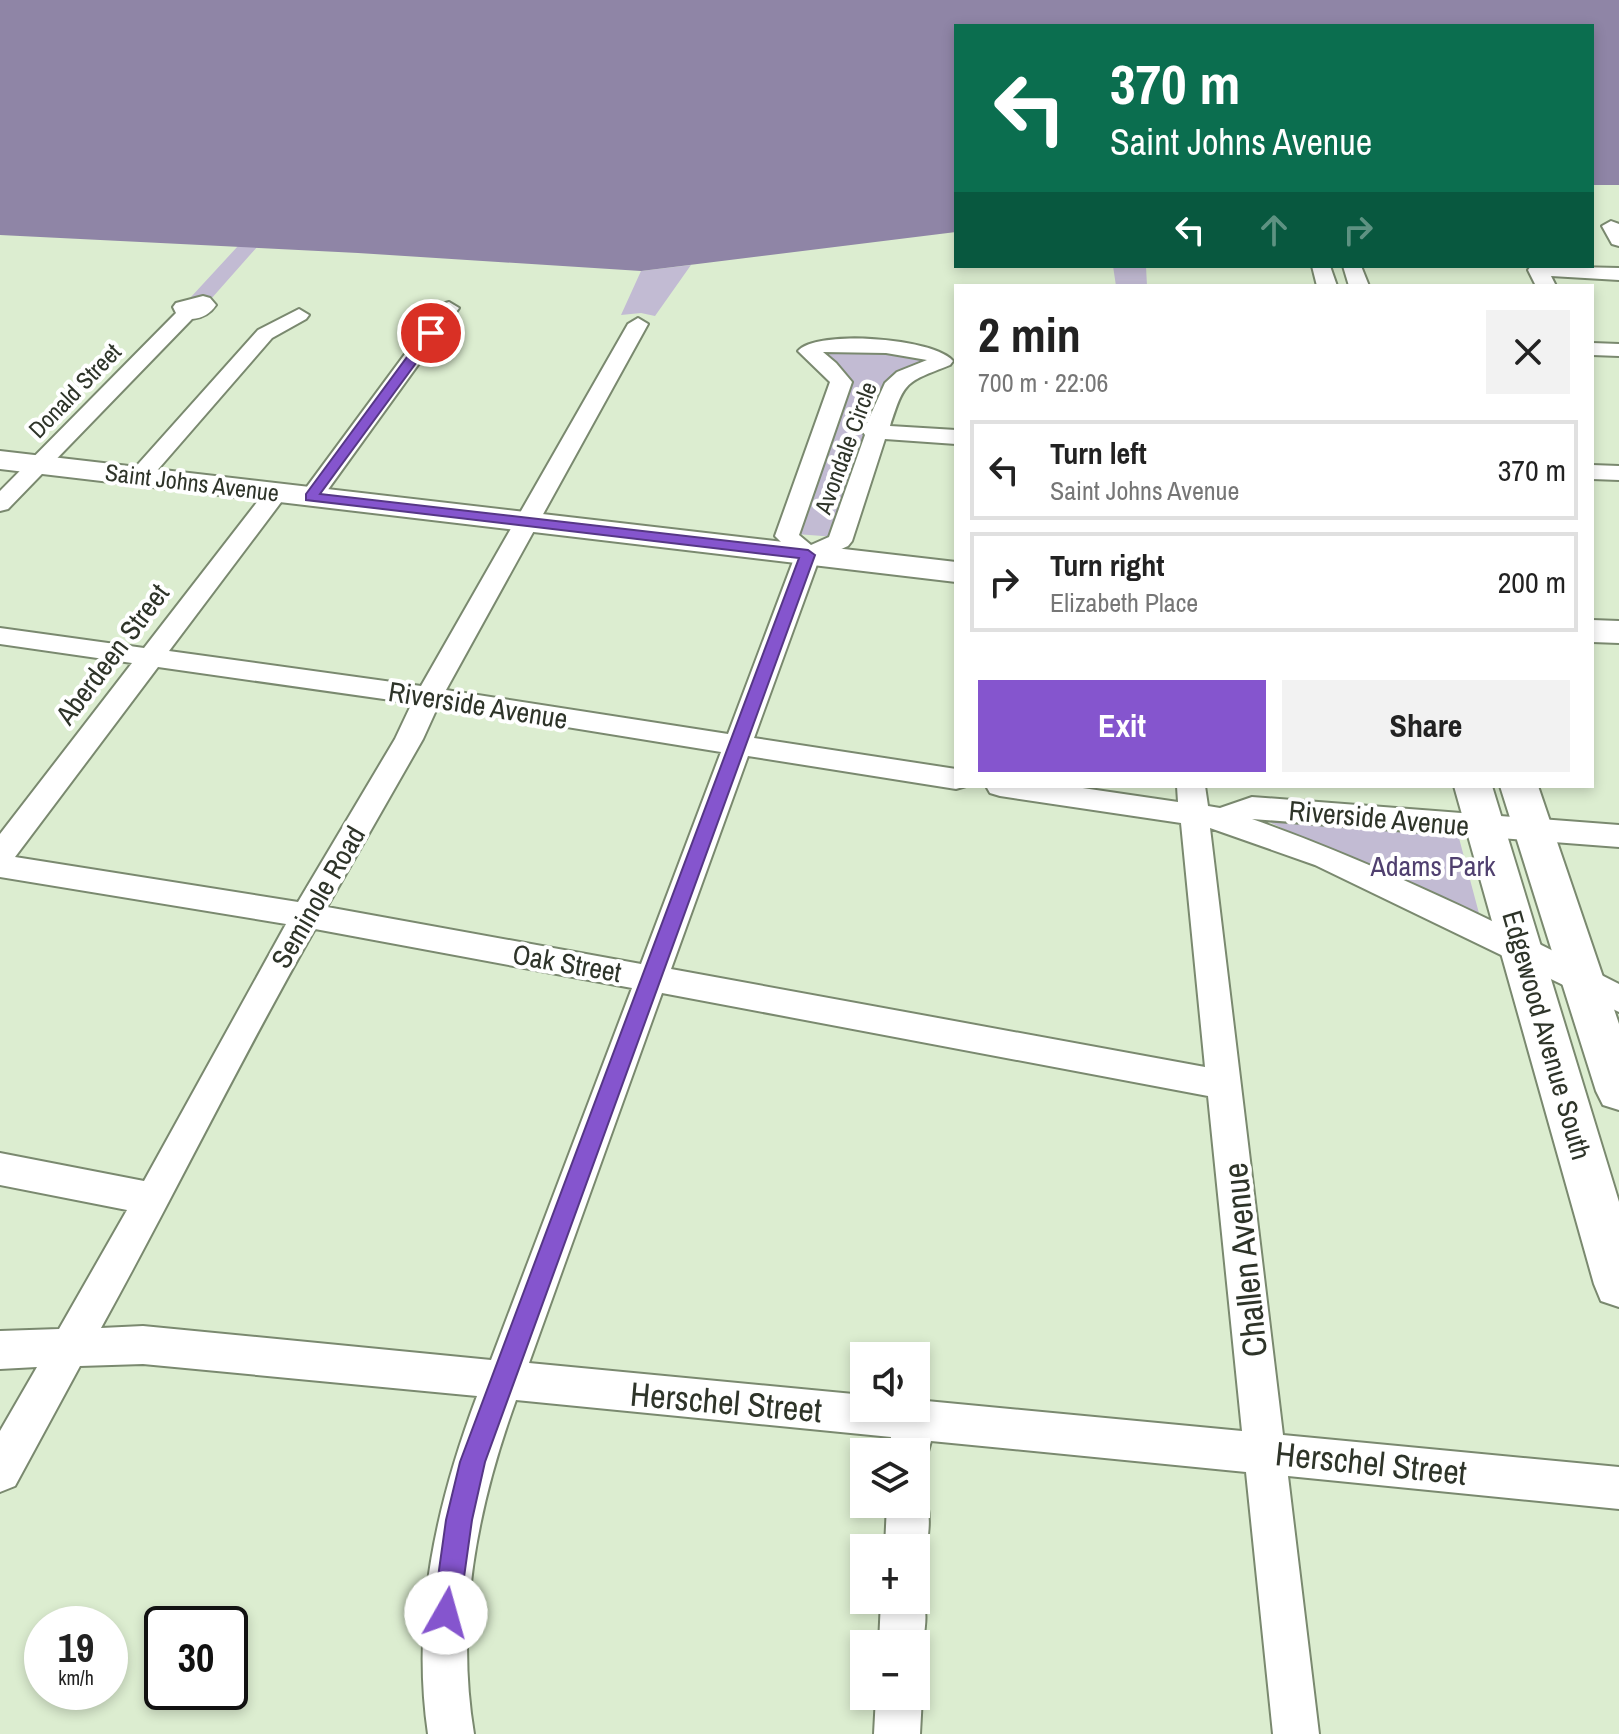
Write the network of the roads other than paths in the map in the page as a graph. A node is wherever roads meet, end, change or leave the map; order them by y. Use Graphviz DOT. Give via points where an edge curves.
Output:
graph roads {
  1 [pos="1619,274"];
  2 [pos="1542,278"];
  3 [pos="449,308"];
  4 [pos="186,314"];
  5 [pos="299,315"];
  6 [pos="638,324"];
  7 [pos="1594,349"];
  8 [pos="1619,350"];
  9 [pos="874,432"];
  10 [pos="954,437"];
  11 [pos="0,460"];
  12 [pos="38,465"];
  13 [pos="1594,472"];
  14 [pos="1619,473"];
  15 [pos="139,477"];
  16 [pos="276,493"];
  17 [pos="311,497"];
  18 [pos="0,504"];
  19 [pos="526,522"];
  20 [pos="808,555"];
  21 [pos="954,572"];
  22 [pos="1594,631"];
  23 [pos="1619,632"];
  24 [pos="0,636"];
  25 [pos="151,656"];
  26 [pos="429,696"];
  27 [pos="738,745"];
  28 [pos="954,779"];
  29 [pos="1019,788"];
  30 [pos="1474,788"];
  31 [pos="1520,788"];
  32 [pos="1202,807"];
  33 [pos="1486,827"];
  34 [pos="1533,829"];
  35 [pos="1619,836"];
  36 [pos="0,855"];
  37 [pos="0,866"];
  38 [pos="307,915"];
  39 [pos="1522,951"];
  40 [pos="650,978"];
  41 [pos="1602,991"];
  42 [pos="1226,1085"];
  43 [pos="1619,1091"];
  44 [pos="0,1169"];
  45 [pos="153,1199"];
  46 [pos="1619,1284"];
  47 [pos="71,1347"];
  48 [pos="0,1350"];
  49 [pos="501,1382"];
  50 [pos="911,1435"];
  51 [pos="1266,1452"];
  52 [pos="0,1471"];
  53 [pos="1619,1488"];
  54 [pos="898,1710"];
  55 [pos="451,1734"];
  56 [pos="897,1734"];
  57 [pos="1296,1734"];
  1 -- 2 [label="street"];
  3 -- 17 [label="street"];
  4 -- 12 [label="street, Donald Street"];
  5 -- 15 [label="street" via="265,334"];
  6 -- 19 [label="street, Seminole Road"];
  7 -- 8 [label="street"];
  9 -- 10 [label="street"];
  9 -- 20 [label="street, Avondale Circle" via="840,541"];
  9 -- 20 [label="street, Avondale Circle" via="892,387 904,376 943,361 936,354 913,350 821,346 808,351 841,382 787,536"];
  11 -- 12 [label="main road, Saint Johns Avenue"];
  12 -- 15 [label="main road, Saint Johns Avenue"];
  12 -- 18 [label="street, Donald Street"];
  13 -- 14 [label="street"];
  15 -- 16 [label="main road, Saint Johns Avenue"];
  16 -- 17 [label="main road, Saint Johns Avenue"];
  16 -- 25 [label="street, Aberdeen Street"];
  17 -- 19 [label="main road, Saint Johns Avenue"];
  19 -- 20 [label="main road, Saint Johns Avenue"];
  19 -- 26 [label="street, Seminole Road"];
  20 -- 21 [label="main road, Saint Johns Avenue"];
  20 -- 27 [label="street"];
  22 -- 23 [label="main road"];
  24 -- 25 [label="street, Riverside Avenue"];
  25 -- 26 [label="street, Riverside Avenue"];
  25 -- 36 [label="street, Aberdeen Street"];
  26 -- 27 [label="street, Riverside Avenue"];
  26 -- 38 [label="street, Seminole Road"];
  27 -- 28 [label="street, Riverside Avenue"];
  27 -- 40 [label="street"];
  29 -- 32 [label="street, Riverside Avenue"];
  30 -- 33 [label="main road, Edgewood Avenue South"];
  31 -- 34 [label="main road, Edgewood Avenue South"];
  32 -- 33 [label="street, Riverside Avenue"];
  32 -- 39 [label="street" via="1326,857"];
  32 -- 42 [label="street, Challen Avenue"];
  33 -- 34 [label="street, Riverside Avenue"];
  33 -- 39 [label="main road, Edgewood Avenue South"];
  34 -- 35 [label="street, Riverside Avenue"];
  34 -- 41 [label="main road, Edgewood Avenue South"];
  37 -- 38 [label="street, Oak Street"];
  38 -- 40 [label="street, Oak Street"];
  38 -- 45 [label="street, Seminole Road"];
  39 -- 41 [label="street"];
  39 -- 46 [label="main road, Edgewood Avenue South"];
  40 -- 42 [label="street, Oak Street"];
  40 -- 49 [label="street"];
  41 -- 43 [label="main road, Edgewood Avenue South"];
  42 -- 51 [label="street, Challen Avenue"];
  44 -- 45 [label="street"];
  45 -- 47 [label="street, Seminole Road"];
  47 -- 48 [label="street, Herschel Street"];
  47 -- 49 [label="street, Herschel Street" via="143,1345"];
  47 -- 52 [label="street, Seminole Road"];
  49 -- 50 [label="street, Herschel Street"];
  49 -- 55 [label="street" via="473,1462 447,1597 443,1651"];
  50 -- 51 [label="street, Herschel Street"];
  51 -- 53 [label="street, Herschel Street"];
  51 -- 57 [label="street, Challen Avenue"];
  54 -- 56 [label="street"];
}
